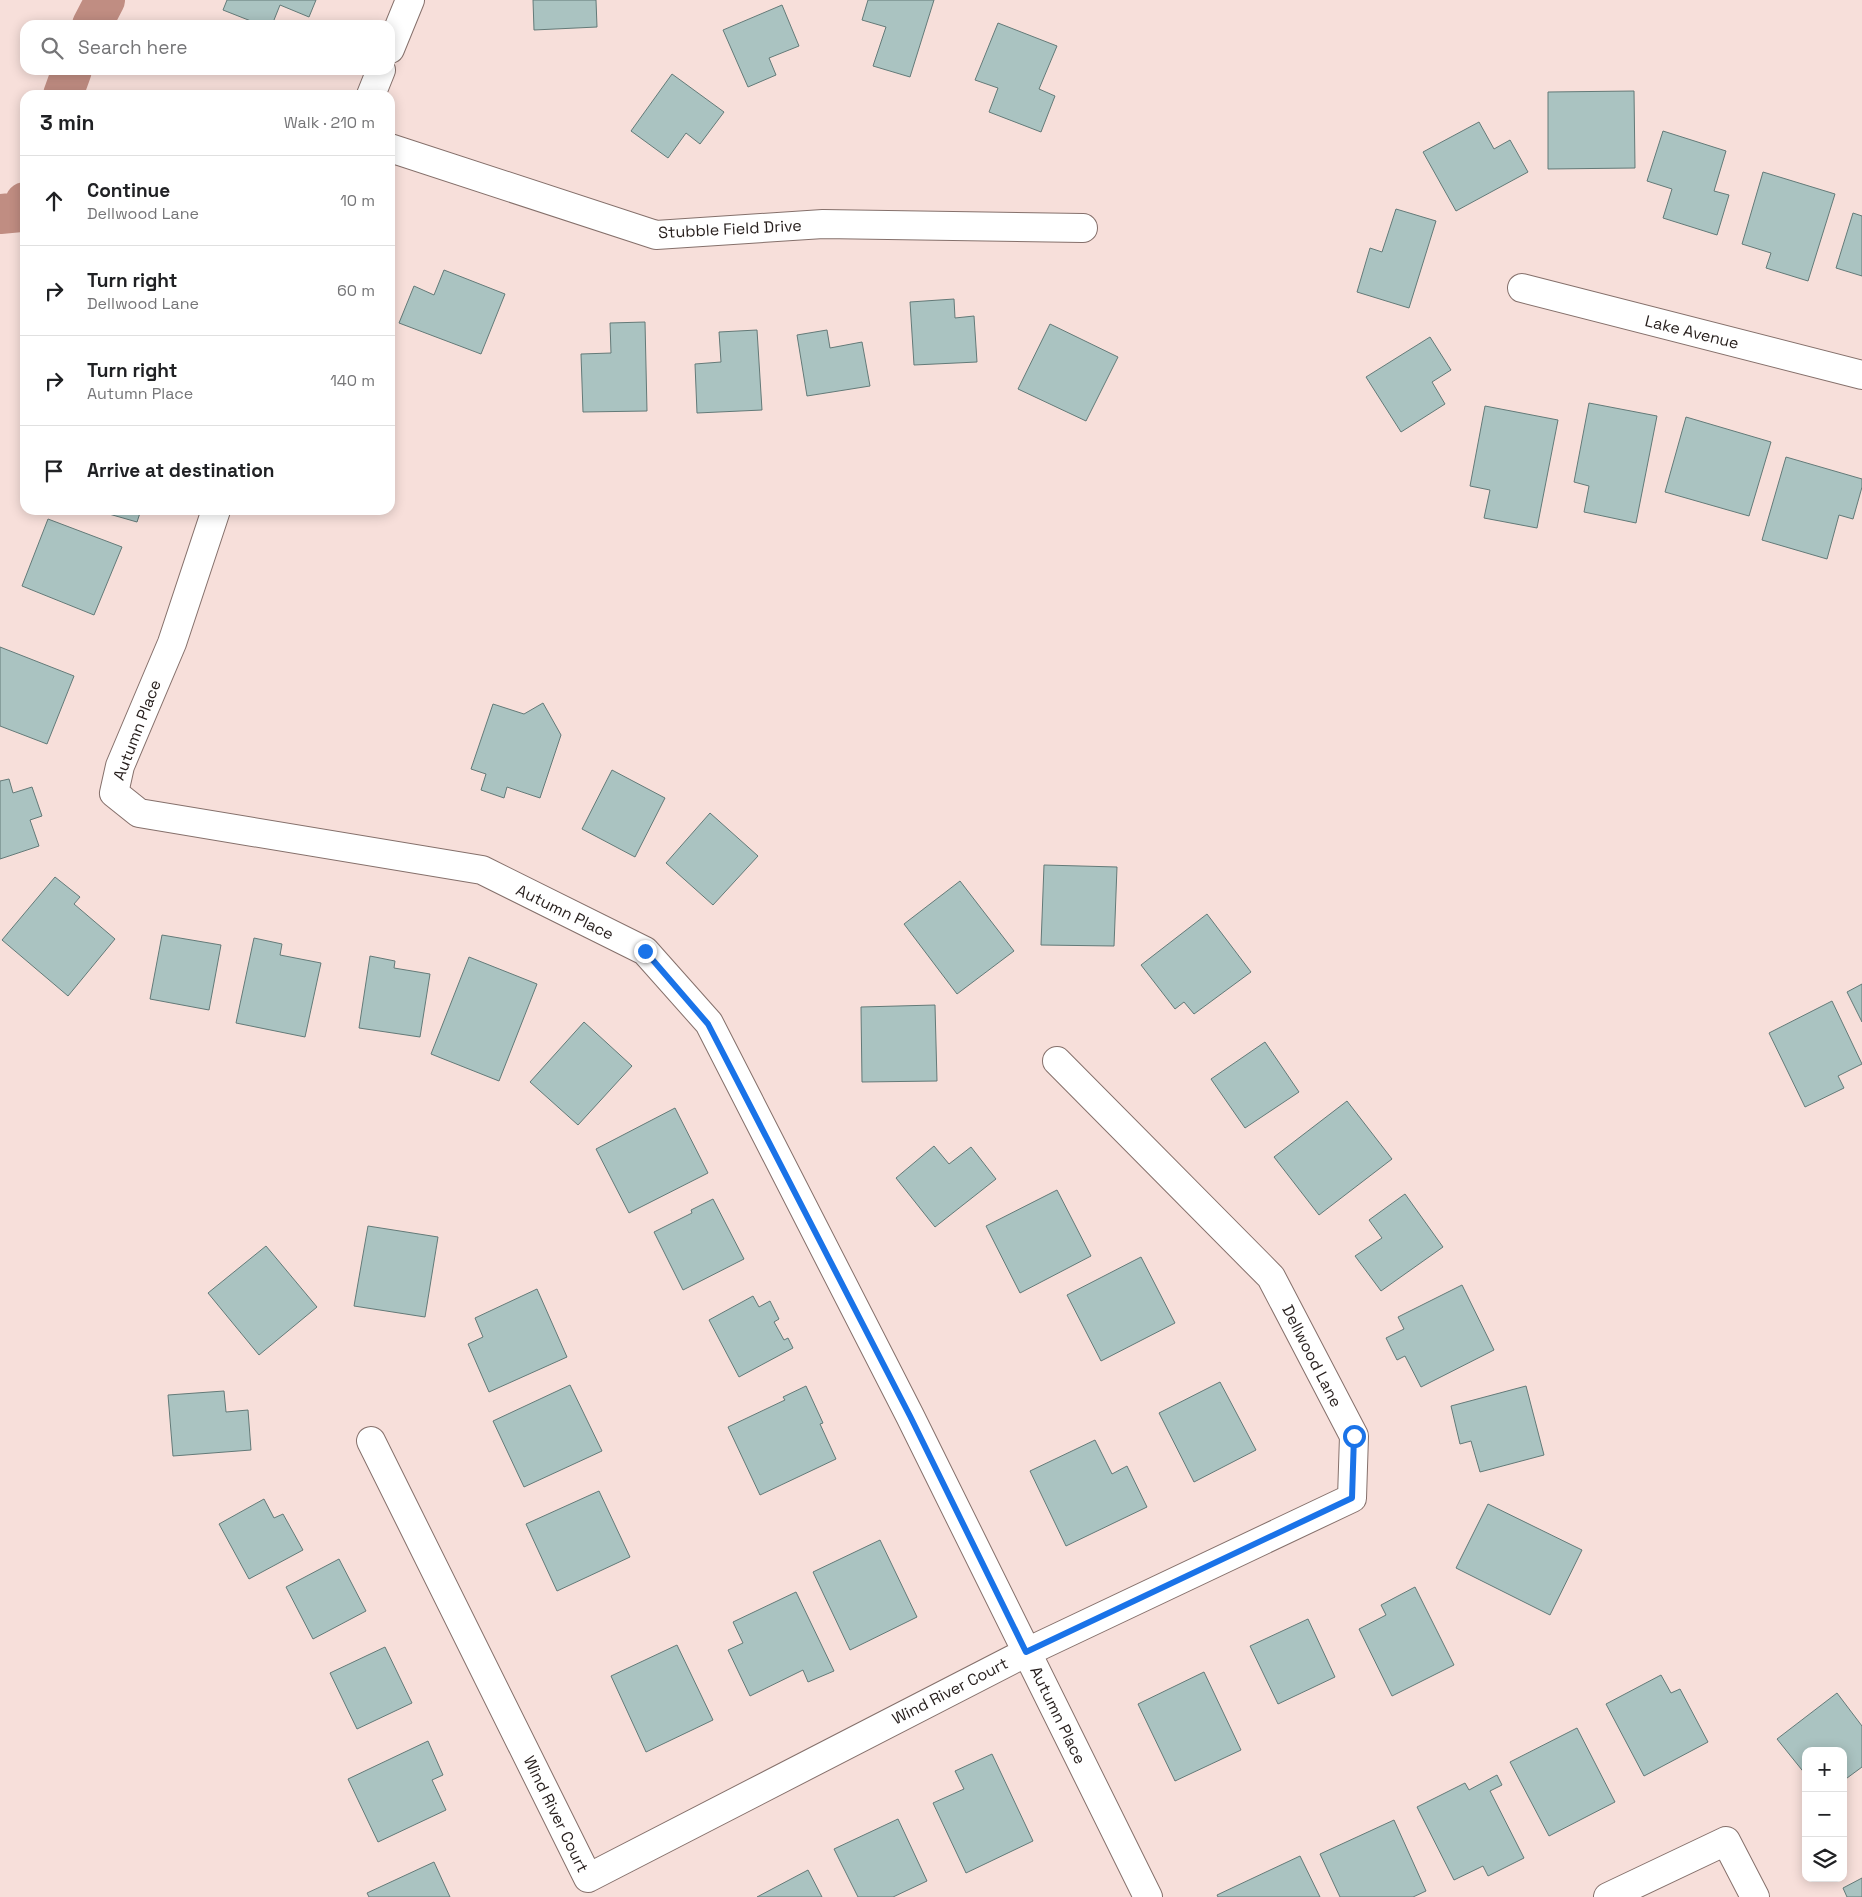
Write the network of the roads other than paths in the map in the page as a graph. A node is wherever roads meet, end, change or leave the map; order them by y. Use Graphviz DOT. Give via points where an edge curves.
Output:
graph roads {
  1 [pos="410,0"];
  2 [pos="395,37"];
  3 [pos="379,75"];
  4 [pos="373,90"];
  5 [pos="395,150"];
  6 [pos="1083,228"];
  7 [pos="1522,288"];
  8 [pos="1862,375"];
  9 [pos="214,515"];
  10 [pos="1057,1061"];
  11 [pos="371,1441"];
  12 [pos="1026,1652"];
  13 [pos="1148,1897"];
  14 [pos="1608,1897"];
  15 [pos="1755,1897"];
  1 -- 2 [label="street"];
  3 -- 4 [label="street"];
  5 -- 6 [label="street, Stubble Field Drive" via="656,235 823,224"];
  7 -- 8 [label="street, Lake Avenue"];
  9 -- 12 [label="street, Autumn Place" via="172,643 120,766 114,793 139,813 482,870 645,951 708,1024"];
  10 -- 12 [label="street, Dellwood Lane" via="1271,1277 1354,1436 1352,1498"];
  11 -- 12 [label="street, Wind River Court" via="588,1878"];
  12 -- 13 [label="street, Autumn Place"];
  14 -- 15 [label="street" via="1726,1841"];
}
